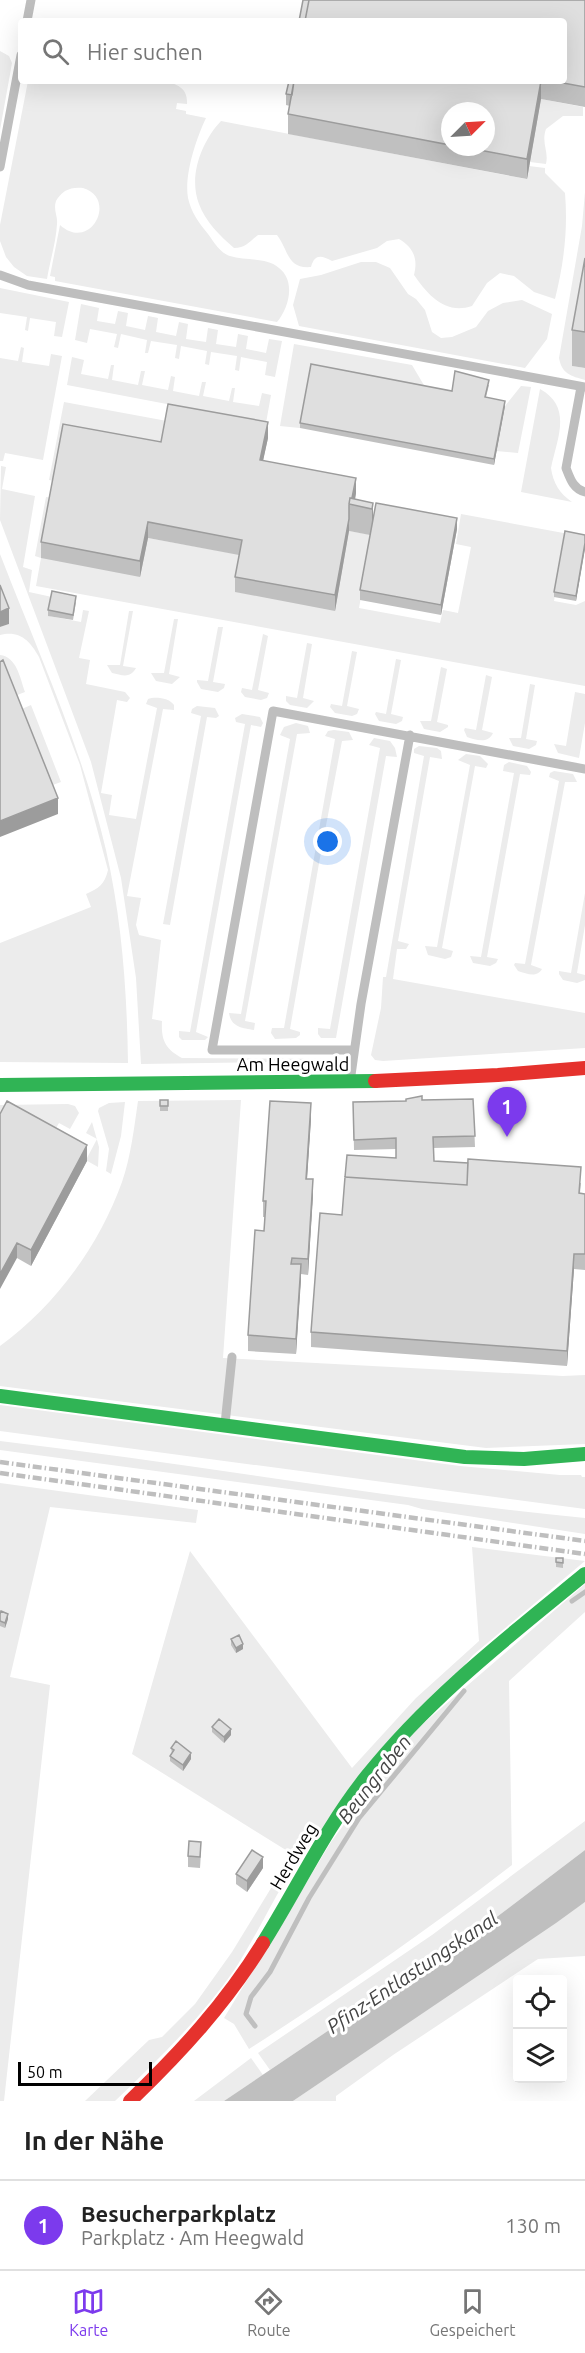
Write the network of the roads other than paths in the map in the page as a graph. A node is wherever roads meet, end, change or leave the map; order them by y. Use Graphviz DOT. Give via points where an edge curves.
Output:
graph roads {
  1 [pos="31,0"];
  2 [pos="28,18"];
  3 [pos="18,71"];
  4 [pos="0,167"];
  5 [pos="0,275"];
  6 [pos="583,387"];
  7 [pos="585,492"];
  8 [pos="410,735"];
  9 [pos="585,769"];
  10 [pos="353,1050"];
  11 [pos="585,1068"];
  12 [pos="350,1082"];
  13 [pos="0,1085"];
  14 [pos="232,1357"];
  15 [pos="0,1396"];
  16 [pos="225,1426"];
  17 [pos="585,1454"];
  18 [pos="585,1574"];
  19 [pos="130,2101"];
  1 -- 2 [label="lane"];
  3 -- 4 [label="lane"];
  5 -- 6 [label="lane" via="28,285"];
  6 -- 7 [label="lane" via="566,468 570,481"];
  8 -- 9 [label="lane"];
  8 -- 10 [label="lane"];
  8 -- 10 [label="lane" via="273,711 212,1050"];
  10 -- 12 [label="lane"];
  11 -- 12 [label="street, Am Heegwald"];
  12 -- 13 [label="street, Am Heegwald"];
  14 -- 16 [label="lane"];
  15 -- 16 [label="street"];
  16 -- 17 [label="street" via="465,1457 524,1459"];
  18 -- 19 [label="street, Herdweg" via="463,1676 386,1752 346,1805 224,2002 188,2045"];
}
